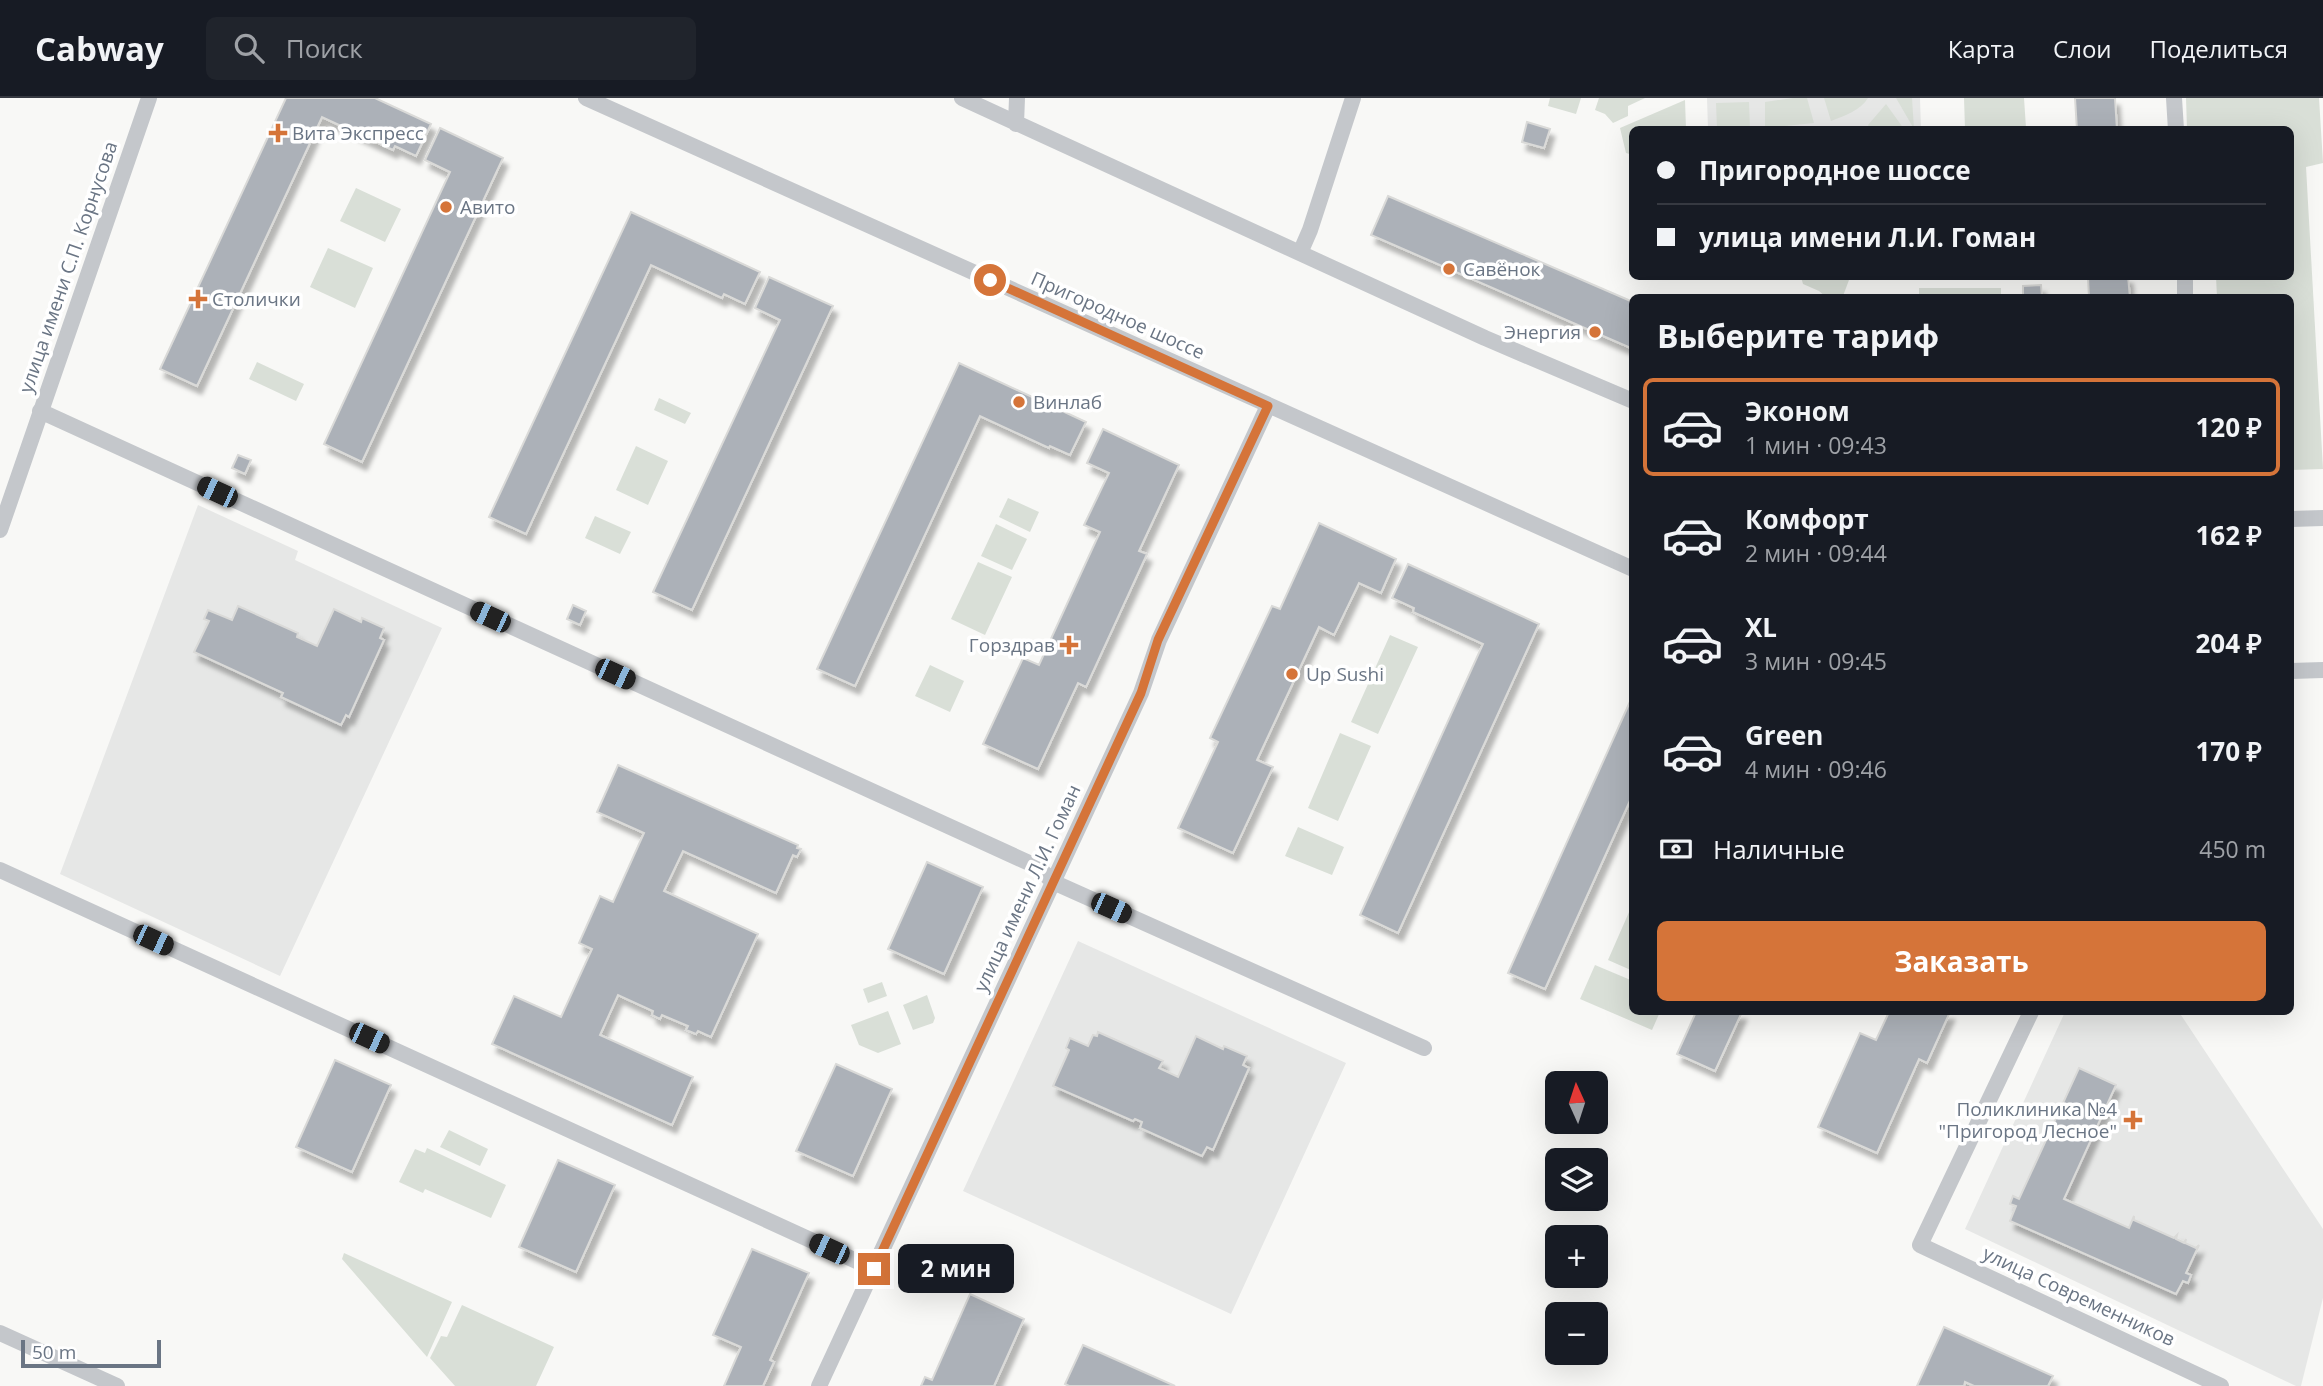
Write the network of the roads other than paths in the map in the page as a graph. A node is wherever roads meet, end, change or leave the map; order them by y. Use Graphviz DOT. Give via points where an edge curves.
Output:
graph roads {
  1 [pos="149,98"];
  2 [pos="586,98"];
  3 [pos="962,98"];
  4 [pos="1017,98"];
  5 [pos="1353,98"];
  6 [pos="2174,98"];
  7 [pos="1016,124"];
  8 [pos="2176,126"];
  9 [pos="1300,253"];
  10 [pos="1629,399"];
  11 [pos="1268,406"];
  12 [pos="40,411"];
  13 [pos="2323,518"];
  14 [pos="2294,519"];
  15 [pos="0,530"];
  16 [pos="1629,567"];
  17 [pos="2323,670"];
  18 [pos="2294,671"];
  19 [pos="0,870"];
  20 [pos="1053,882"];
  21 [pos="2030,1015"];
  22 [pos="1423,1048"];
  23 [pos="874,1269"];
  24 [pos="0,1334"];
  25 [pos="117,1386"];
  26 [pos="820,1386"];
  27 [pos="2221,1386"];
  1 -- 12 [label="street, улица имени С.П. Корнусова"];
  2 -- 11 [label="street, Пригородное шоссе"];
  3 -- 7 [label="street"];
  4 -- 7 [label="street"];
  5 -- 9 [label="street"];
  6 -- 8 [label="street"];
  7 -- 9 [label="street"];
  9 -- 10 [label="street"];
  11 -- 16 [label="street, Пригородное шоссе"];
  11 -- 20 [label="street, улица имени Л.И. Гоман" via="1158,640 1141,693"];
  12 -- 15 [label="street, улица имени С.П. Корнусова"];
  12 -- 20 [label="street" via="1038,867"];
  13 -- 14 [label="street"];
  17 -- 18 [label="street"];
  19 -- 23 [label="street"];
  20 -- 22 [label="street"];
  20 -- 23 [label="street, улица имени Л.И. Гоман"];
  21 -- 27 [label="street, улица Современников" via="1920,1245"];
  23 -- 26 [label="street, улица имени Л.И. Гоман"];
  24 -- 25 [label="street"];
}
